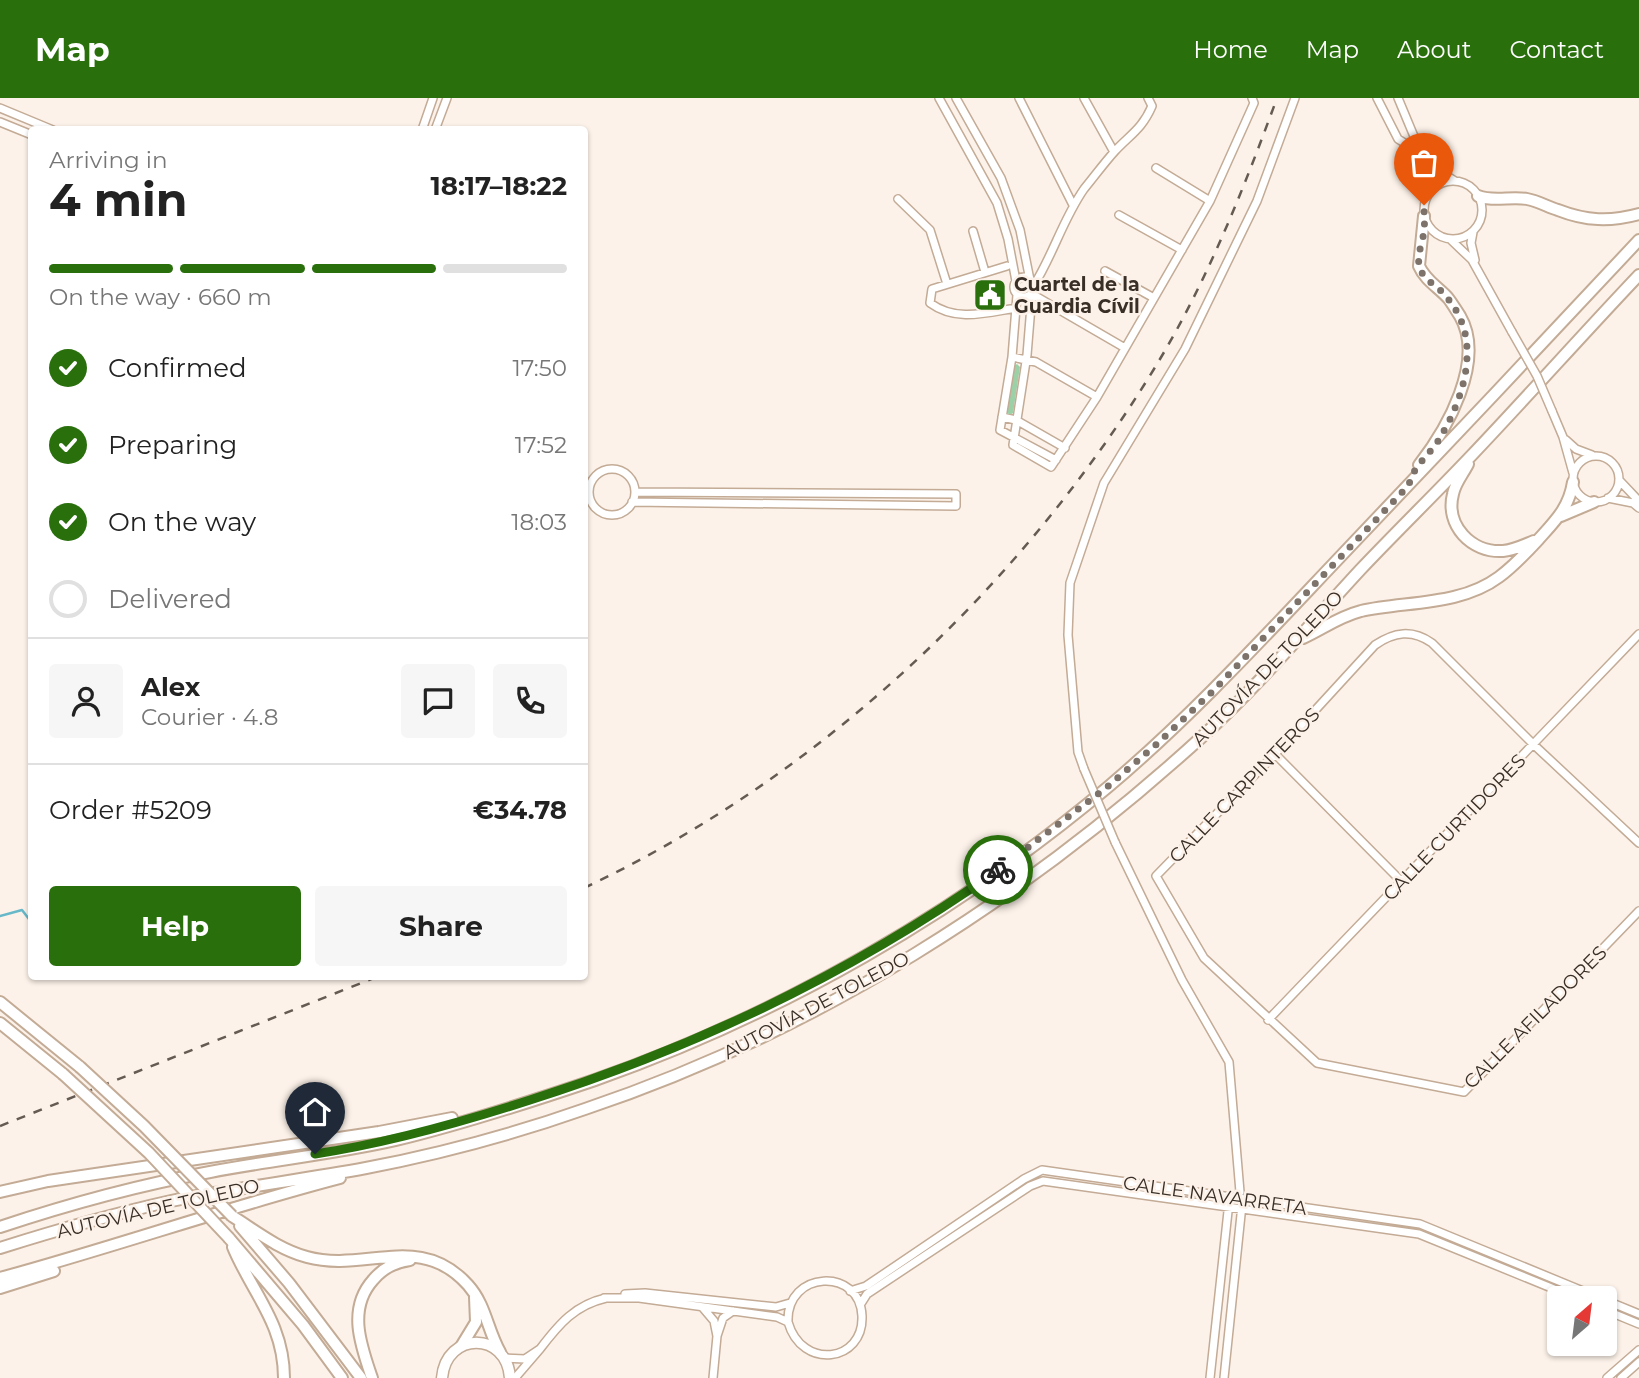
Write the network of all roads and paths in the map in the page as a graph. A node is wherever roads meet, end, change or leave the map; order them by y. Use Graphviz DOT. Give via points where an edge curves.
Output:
graph roads {
  1 [pos="433,98"];
  2 [pos="447,98"];
  3 [pos="939,98"];
  4 [pos="956,98"];
  5 [pos="1019,98"];
  6 [pos="1084,98"];
  7 [pos="1148,98"];
  8 [pos="1252,98"];
  9 [pos="1295,98"];
  10 [pos="1377,98"];
  11 [pos="1398,98"];
  12 [pos="0,108"];
  13 [pos="0,122"];
  14 [pos="43,126"];
  15 [pos="423,126"];
  16 [pos="436,126"];
  17 [pos="28,133"];
  18 [pos="1418,143"];
  19 [pos="1114,152"];
  20 [pos="1156,168"];
  21 [pos="1455,181"];
  22 [pos="1429,194"];
  23 [pos="1478,196"];
  24 [pos="898,199"];
  25 [pos="1210,201"];
  26 [pos="1073,205"];
  27 [pos="1639,214"];
  28 [pos="1119,215"];
  29 [pos="1424,216"];
  30 [pos="974,231"];
  31 [pos="1473,232"];
  32 [pos="1450,239"];
  33 [pos="1639,240"];
  34 [pos="1182,250"];
  35 [pos="1007,266"];
  36 [pos="1105,271"];
  37 [pos="1478,271"];
  38 [pos="985,272"];
  39 [pos="1639,275"];
  40 [pos="1016,281"];
  41 [pos="947,284"];
  42 [pos="1032,286"];
  43 [pos="1017,295"];
  44 [pos="1154,298"];
  45 [pos="1016,308"];
  46 [pos="1125,348"];
  47 [pos="1012,357"];
  48 [pos="1026,359"];
  49 [pos="1097,397"];
  50 [pos="1002,417"];
  51 [pos="1016,420"];
  52 [pos="1014,436"];
  53 [pos="1563,437"];
  54 [pos="1065,448"];
  55 [pos="1475,452"];
  56 [pos="1596,456"];
  57 [pos="1056,460"];
  58 [pos="1573,478"];
  59 [pos="1619,480"];
  60 [pos="1409,485"];
  61 [pos="588,491"];
  62 [pos="635,492"];
  63 [pos="588,495"];
  64 [pos="1608,498"];
  65 [pos="1639,501"];
  66 [pos="632,502"];
  67 [pos="1594,502"];
  68 [pos="1639,508"];
  69 [pos="1561,516"];
  70 [pos="1539,538"];
  71 [pos="1639,634"];
  72 [pos="1297,640"];
  73 [pos="1533,744"];
  74 [pos="1275,754"];
  75 [pos="1639,843"];
  76 [pos="1401,881"];
  77 [pos="1639,911"];
  78 [pos="0,1002"];
  79 [pos="1268,1020"];
  80 [pos="0,1023"];
  81 [pos="483,1116"];
  82 [pos="369,1167"];
  83 [pos="79,1176"];
  84 [pos="0,1192"];
  85 [pos="1241,1195"];
  86 [pos="0,1198"];
  87 [pos="1229,1202"];
  88 [pos="1241,1209"];
  89 [pos="0,1227"];
  90 [pos="248,1230"];
  91 [pos="229,1238"];
  92 [pos="0,1248"];
  93 [pos="91,1254"];
  94 [pos="427,1258"];
  95 [pos="0,1278"];
  96 [pos="1547,1286"];
  97 [pos="1571,1286"];
  98 [pos="0,1288"];
  99 [pos="474,1291"];
  100 [pos="850,1291"];
  101 [pos="604,1298"];
  102 [pos="790,1303"];
  103 [pos="860,1305"];
  104 [pos="1617,1305"];
  105 [pos="702,1307"];
  106 [pos="733,1311"];
  107 [pos="1639,1314"];
  108 [pos="1617,1315"];
  109 [pos="788,1322"];
  110 [pos="1639,1324"];
  111 [pos="717,1336"];
  112 [pos="461,1345"];
  113 [pos="540,1349"];
  114 [pos="1639,1350"];
  115 [pos="503,1355"];
  116 [pos="1639,1362"];
  117 [pos="284,1378"];
  118 [pos="342,1378"];
  119 [pos="361,1378"];
  120 [pos="372,1378"];
  121 [pos="442,1378"];
  122 [pos="512,1378"];
  123 [pos="713,1378"];
  124 [pos="1210,1378"];
  125 [pos="1224,1378"];
  126 [pos="1607,1378"];
  127 [pos="1621,1378"];
  1 -- 15 [label="street"];
  2 -- 16 [label="street"];
  3 -- 40 [label="street" via="997,203"];
  4 -- 42 [label="street" via="1001,178 1020,230"];
  5 -- 26 [label="street"];
  6 -- 19 [label="street"];
  7 -- 19 [label="street" via="1152,106 1144,124"];
  8 -- 25 [label="street" via="1251,112"];
  9 -- 85 [label="street, bridge" via="1256,201 1185,349 1104,483 1070,583 1068,635 1079,752 1115,842 1182,980 1229,1062"];
  10 -- 18 [label="street" via="1398,139"];
  11 -- 18 [label="street"];
  12 -- 14 [label="street"];
  13 -- 17 [label="street"];
  18 -- 21 [label="street" via="1432,165"];
  18 -- 22 [label="street"];
  19 -- 26 [label="street"];
  20 -- 25 [label="street"];
  21 -- 22 [label="street" via="1440,184"];
  21 -- 23 [label="street" via="1471,187"];
  22 -- 29 [label="street"];
  23 -- 27 [label="highway" via="1532,200 1593,220"];
  23 -- 31 [label="street" via="1482,212"];
  24 -- 41 [label="street" via="930,230"];
  25 -- 34 [label="street"];
  26 -- 42 [label="street"];
  28 -- 34 [label="street"];
  29 -- 32 [label="street" via="1436,234"];
  29 -- 60 [label="highway" via="1419,266 1462,320 1467,358 1449,419 1410,476"];
  30 -- 38 [label="street"];
  31 -- 32 [label="street"];
  31 -- 37 [label="street"];
  32 -- 37 [label="street"];
  33 -- 60 [label="highway, AUTOVÍA DE TOLEDO"];
  34 -- 44 [label="street"];
  35 -- 38 [label="street"];
  36 -- 44 [label="street"];
  37 -- 53 [label="street, bridge" via="1537,376"];
  38 -- 41 [label="street"];
  39 -- 55 [label="highway, AUTOVÍA DE TOLEDO"];
  40 -- 42 [label="street" via="1022,278"];
  40 -- 43 [label="street"];
  41 -- 45 [label="street" via="932,289 930,303 951,315"];
  42 -- 43 [label="street" via="1026,297"];
  42 -- 46 [label="street"];
  42 -- 48 [label="street"];
  43 -- 45 [label="street"];
  44 -- 46 [label="street"];
  45 -- 47 [label="street"];
  46 -- 49 [label="street"];
  47 -- 48 [label="street"];
  47 -- 50 [label="street"];
  48 -- 49 [label="street"];
  48 -- 51 [label="street"];
  49 -- 54 [label="street"];
  50 -- 51 [label="street"];
  50 -- 52 [label="street" via="1000,430"];
  51 -- 52 [label="street"];
  51 -- 54 [label="street"];
  52 -- 57 [label="street"];
  52 -- 57 [label="street" via="1013,445 1051,467"];
  53 -- 56 [label="street" via="1576,449"];
  53 -- 58 [label="street"];
  54 -- 57 [label="street"];
  55 -- 70 [label="highway" via="1453,492 1452,515 1461,534 1493,551 1513,549"];
  55 -- 72 [label="highway, AUTOVÍA DE TOLEDO"];
  56 -- 58 [label="street" via="1581,461"];
  56 -- 59 [label="street" via="1611,461"];
  58 -- 67 [label="street" via="1581,496"];
  58 -- 69 [label="highway"];
  59 -- 64 [label="street"];
  59 -- 65 [label="street"];
  60 -- 81 [label="highway, AUTOVÍA DE TOLEDO" via="1158,743 1055,828 960,897 855,961 723,1028 597,1079"];
  61 -- 62 [label="street" via="596,476 609,469 630,478"];
  62 -- 66 [label="street"];
  62 -- 66 [label="street" via="956,494 956,506"];
  63 -- 66 [label="street" via="597,509 611,515 625,511"];
  64 -- 67 [label="street"];
  64 -- 68 [label="street"];
  67 -- 69 [label="highway"];
  69 -- 70 [label="highway"];
  70 -- 72 [label="highway" via="1511,568 1484,586 1452,597 1362,611"];
  71 -- 73 [label="street, CALLE CURTIDORES"];
  72 -- 82 [label="highway, AUTOVÍA DE TOLEDO" via="1209,731 1063,854 981,913 866,984 692,1069 587,1108 500,1136"];
  73 -- 74 [label="street, CALLE CARPINTEROS" via="1432,643 1406,633 1388,636 1376,645"];
  73 -- 75 [label="street"];
  73 -- 76 [label="street, CALLE CURTIDORES"];
  74 -- 76 [label="street"];
  74 -- 79 [label="street, CALLE CARPINTEROS" via="1156,876 1204,958"];
  76 -- 79 [label="street, CALLE CURTIDORES"];
  77 -- 79 [label="street, CALLE AFILADORES" via="1464,1092 1317,1063"];
  78 -- 90 [label="highway, bridge" via="144,1126"];
  80 -- 91 [label="highway, bridge" via="149,1153"];
  81 -- 83 [label="highway" via="463,1115 366,1134"];
  81 -- 89 [label="highway, AUTOVÍA DE TOLEDO" via="396,1140 153,1183"];
  82 -- 92 [label="highway, AUTOVÍA DE TOLEDO" via="167,1202"];
  82 -- 93 [label="highway"];
  83 -- 84 [label="highway"];
  83 -- 86 [label="highway"];
  85 -- 87 [label="street, CALLE NAVARRETA"];
  85 -- 88 [label="street"];
  85 -- 97 [label="street, CALLE NAVARRETA" via="1420,1224"];
  87 -- 88 [label="street, CALLE NAVARRETA"];
  87 -- 100 [label="street, CALLE NAVARRETA" via="1042,1170 866,1286"];
  87 -- 103 [label="street, CALLE NAVARRETA" via="1043,1181 867,1294"];
  87 -- 124 [label="street"];
  88 -- 96 [label="street, CALLE NAVARRETA" via="1419,1234"];
  88 -- 125 [label="street"];
  90 -- 94 [label="highway" via="286,1249 326,1261 398,1255"];
  90 -- 119 [label="highway"];
  91 -- 117 [label="highway" via="280,1341"];
  91 -- 118 [label="highway"];
  93 -- 95 [label="highway"];
  93 -- 98 [label="highway"];
  94 -- 99 [label="highway" via="449,1268"];
  94 -- 120 [label="highway" via="388,1266 361,1298 358,1327"];
  99 -- 112 [label="highway" via="475,1321"];
  99 -- 115 [label="highway"];
  100 -- 102 [label="street" via="832,1281 819,1281 807,1285"];
  100 -- 103 [label="street"];
  101 -- 102 [label="street" via="645,1293 776,1307"];
  101 -- 105 [label="street"];
  101 -- 113 [label="street" via="567,1316"];
  102 -- 109 [label="street"];
  103 -- 109 [label="street" via="863,1317 855,1341 834,1354 809,1352 791,1334"];
  104 -- 107 [label="street, CALLE NAVARRETA"];
  105 -- 106 [label="street"];
  105 -- 111 [label="street"];
  106 -- 109 [label="street"];
  106 -- 111 [label="street" via="723,1318"];
  108 -- 110 [label="street"];
  111 -- 123 [label="street"];
  112 -- 115 [label="main road" via="482,1343"];
  112 -- 121 [label="main road" via="447,1359"];
  113 -- 115 [label="street" via="525,1359"];
  113 -- 122 [label="street"];
  114 -- 126 [label="street"];
  115 -- 122 [label="main road"];
  116 -- 127 [label="street"];
}
